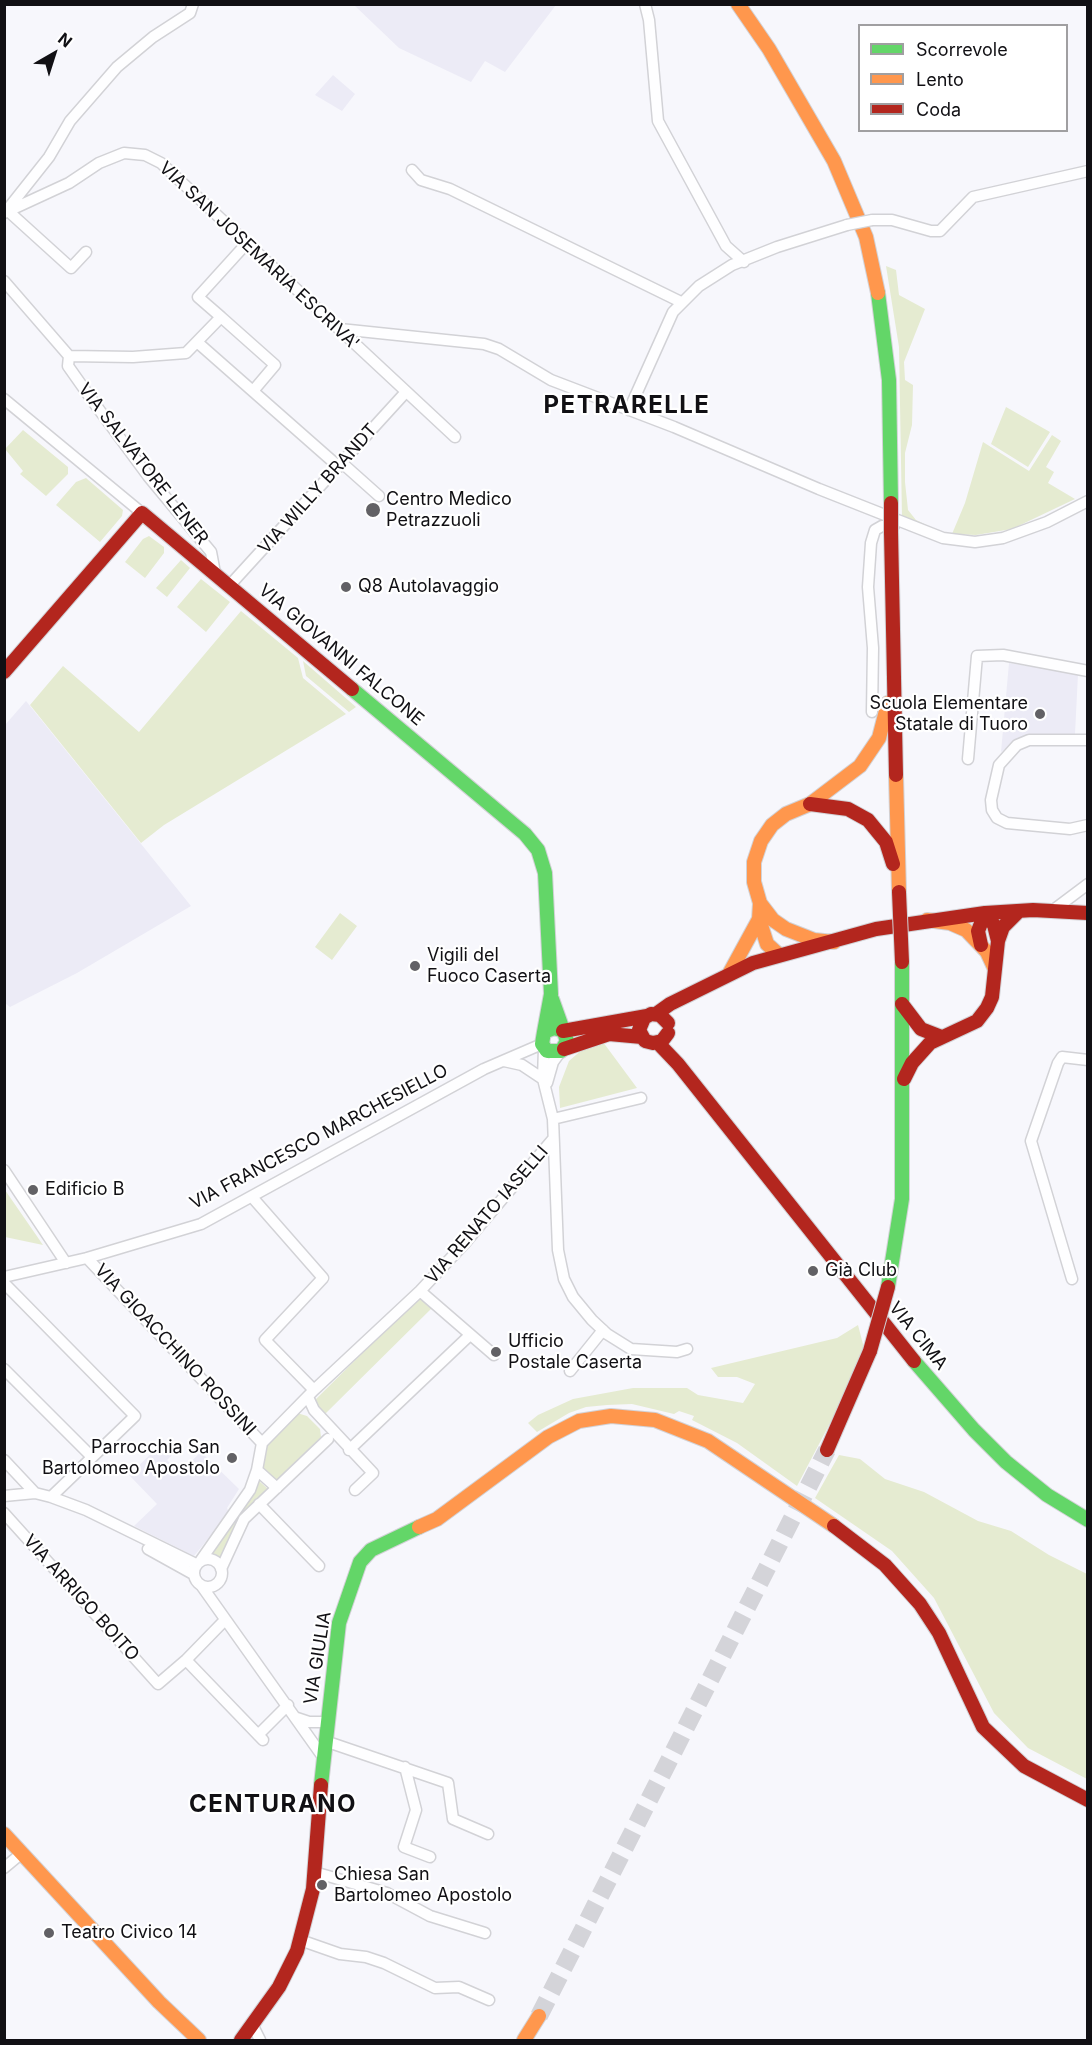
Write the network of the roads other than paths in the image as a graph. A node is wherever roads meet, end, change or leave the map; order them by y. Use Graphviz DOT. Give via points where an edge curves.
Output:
graph roads {
  1 [pos="193,4"];
  2 [pos="645,4"];
  3 [pos="738,4"];
  4 [pos="412,170"];
  5 [pos="1088,171"];
  6 [pos="6,212"];
  7 [pos="247,243"];
  8 [pos="86,252"];
  9 [pos="744,262"];
  10 [pos="4,281"];
  11 [pos="681,302"];
  12 [pos="221,316"];
  13 [pos="340,329"];
  14 [pos="197,342"];
  15 [pos="69,356"];
  16 [pos="253,391"];
  17 [pos="405,393"];
  18 [pos="4,399"];
  19 [pos="629,410"];
  20 [pos="455,437"];
  21 [pos="340,465"];
  22 [pos="379,496"];
  23 [pos="1088,501"];
  24 [pos="145,515"];
  25 [pos="912,526"];
  26 [pos="215,573"];
  27 [pos="230,585"];
  28 [pos="1088,671"];
  29 [pos="4,672"];
  30 [pos="4,681"];
  31 [pos="894,684"];
  32 [pos="872,712"];
  33 [pos="1088,740"];
  34 [pos="968,759"];
  35 [pos="810,804"];
  36 [pos="1088,825"];
  37 [pos="1088,884"];
  38 [pos="899,886"];
  39 [pos="760,903"];
  40 [pos="1019,911"];
  41 [pos="1052,911"];
  42 [pos="1088,913"];
  43 [pos="985,914"];
  44 [pos="759,919"];
  45 [pos="773,920"];
  46 [pos="927,920"];
  47 [pos="998,941"];
  48 [pos="834,942"];
  49 [pos="981,945"];
  50 [pos="778,954"];
  51 [pos="994,967"];
  52 [pos="729,974"];
  53 [pos="551,994"];
  54 [pos="681,999"];
  55 [pos="902,1004"];
  56 [pos="652,1015"];
  57 [pos="668,1028"];
  58 [pos="562,1031"];
  59 [pos="939,1036"];
  60 [pos="642,1038"];
  61 [pos="544,1041"];
  62 [pos="658,1043"];
  63 [pos="563,1050"];
  64 [pos="1088,1060"];
  65 [pos="504,1061"];
  66 [pos="678,1064"];
  67 [pos="544,1082"];
  68 [pos="903,1082"];
  69 [pos="641,1098"];
  70 [pos="552,1119"];
  71 [pos="553,1139"];
  72 [pos="4,1170"];
  73 [pos="252,1197"];
  74 [pos="87,1258"];
  75 [pos="66,1263"];
  76 [pos="4,1276"];
  77 [pos="1072,1279"];
  78 [pos="4,1283"];
  79 [pos="420,1291"];
  80 [pos="603,1330"];
  81 [pos="470,1335"];
  82 [pos="687,1349"];
  83 [pos="494,1355"];
  84 [pos="4,1369"];
  85 [pos="570,1371"];
  86 [pos="311,1393"];
  87 [pos="294,1411"];
  88 [pos="333,1438"];
  89 [pos="262,1443"];
  90 [pos="349,1450"];
  91 [pos="827,1450"];
  92 [pos="92,1457"];
  93 [pos="4,1460"];
  94 [pos="257,1470"];
  95 [pos="277,1488"];
  96 [pos="356,1490"];
  97 [pos="35,1493"];
  98 [pos="4,1496"];
  99 [pos="54,1499"];
  100 [pos="260,1504"];
  101 [pos="4,1513"];
  102 [pos="1088,1520"];
  103 [pos="197,1566"];
  104 [pos="319,1566"];
  105 [pos="221,1569"];
  106 [pos="218,1582"];
  107 [pos="201,1585"];
  108 [pos="214,1604"];
  109 [pos="224,1621"];
  110 [pos="186,1660"];
  111 [pos="287,1706"];
  112 [pos="297,1718"];
  113 [pos="327,1722"];
  114 [pos="325,1741"];
  115 [pos="323,1757"];
  116 [pos="405,1767"];
  117 [pos="1088,1800"];
  118 [pos="4,1834"];
  119 [pos="488,1834"];
  120 [pos="22,1853"];
  121 [pos="430,1857"];
  122 [pos="8,1865"];
  123 [pos="314,1872"];
  124 [pos="485,1933"];
  125 [pos="300,1940"];
  126 [pos="489,2000"];
  127 [pos="539,2016"];
  128 [pos="253,2026"];
  129 [pos="199,2040"];
  130 [pos="241,2040"];
  131 [pos="260,2040"];
  132 [pos="524,2040"];
  1 -- 6 [label="street" via="190,13 117,67 70,121 49,157"];
  2 -- 9 [label="street" via="650,20 658,121 726,246"];
  3 -- 31 [label="main road, bridge" via="770,50 834,161 866,237 883,318 889,380"];
  4 -- 11 [label="street" via="421,180 450,189"];
  5 -- 9 [label="street, bridge" via="973,197 940,231 872,219 777,247"];
  6 -- 7 [label="street, VIA SAN JOSEMARIA ESCRIVA'" via="69,183 99,163 124,153 145,155 161,163"];
  6 -- 8 [label="street" via="71,268"];
  7 -- 12 [label="street" via="198,297"];
  7 -- 13 [label="street, VIA SAN JOSEMARIA ESCRIVA'"];
  9 -- 11 [label="street" via="732,265"];
  10 -- 15 [label="street, VIA SALVATORE LENER"];
  11 -- 19 [label="street" via="668,321"];
  12 -- 14 [label="street"];
  12 -- 16 [label="street" via="275,365"];
  13 -- 17 [label="street, VIA SAN JOSEMARIA ESCRIVA'"];
  13 -- 19 [label="street" via="484,344 551,380"];
  14 -- 15 [label="street" via="186,353"];
  14 -- 16 [label="street"];
  15 -- 26 [label="street, VIA SALVATORE LENER" via="68,366 92,400 210,552"];
  16 -- 21 [label="street"];
  17 -- 20 [label="street, VIA SAN JOSEMARIA ESCRIVA'"];
  17 -- 21 [label="street, VIA WILLY BRANDT"];
  18 -- 24 [label="street, VIA GIOVANNI FALCONE"];
  19 -- 25 [label="street"];
  21 -- 22 [label="street"];
  21 -- 27 [label="street, VIA WILLY BRANDT"];
  23 -- 25 [label="street" via="1004,538 960,541"];
  24 -- 26 [label="main road, VIA GIOVANNI FALCONE"];
  24 -- 29 [label="main road"];
  24 -- 30 [label="main road"];
  25 -- 32 [label="street" via="882,526 875,530 871,543 868,587 873,648"];
  26 -- 27 [label="main road, VIA GIOVANNI FALCONE"];
  27 -- 53 [label="main road, VIA GIOVANNI FALCONE" via="525,834 538,850 545,873"];
  28 -- 34 [label="street" via="1003,655 977,656"];
  31 -- 35 [label="main road" via="879,738 860,766"];
  31 -- 38 [label="main road"];
  33 -- 36 [label="street" via="1029,740 1017,745 999,765 991,800 992,810 1007,823 1070,829"];
  35 -- 38 [label="main road" via="848,809 868,820 886,842"];
  35 -- 39 [label="main road" via="779,819 761,841 754,862"];
  37 -- 41 [label="street"];
  38 -- 55 [label="main road, bridge"];
  39 -- 44 [label="main road"];
  39 -- 45 [label="main road"];
  40 -- 41 [label="main road"];
  40 -- 43 [label="main road"];
  40 -- 47 [label="main road" via="1003,927"];
  41 -- 42 [label="main road"];
  43 -- 46 [label="main road"];
  43 -- 47 [label="main road" via="994,925"];
  43 -- 49 [label="main road" via="978,931"];
  44 -- 50 [label="main road" via="767,944"];
  44 -- 52 [label="main road"];
  45 -- 48 [label="main road" via="801,936"];
  45 -- 50 [label="main road" via="780,934"];
  46 -- 48 [label="main road"];
  46 -- 49 [label="main road" via="966,930"];
  47 -- 51 [label="main road"];
  48 -- 50 [label="main road"];
  49 -- 51 [label="main road"];
  50 -- 52 [label="main road"];
  51 -- 59 [label="main road" via="992,997 977,1021"];
  52 -- 54 [label="main road"];
  53 -- 58 [label="main road, VIA GIOVANNI FALCONE"];
  53 -- 61 [label="main road, VIA GIOVANNI FALCONE"];
  54 -- 56 [label="main road"];
  54 -- 57 [label="main road"];
  55 -- 59 [label="main road" via="921,1029"];
  55 -- 68 [label="main road"];
  56 -- 57 [label="main road"];
  56 -- 58 [label="main road"];
  56 -- 60 [label="main road" via="640,1026"];
  57 -- 62 [label="main road"];
  57 -- 66 [label="main road, VIA CIMA"];
  58 -- 61 [label="main road" via="550,1028"];
  58 -- 63 [label="main road" via="567,1039"];
  59 -- 68 [label="main road" via="916,1057"];
  60 -- 62 [label="main road"];
  60 -- 63 [label="main road" via="609,1034"];
  61 -- 63 [label="main road" via="550,1053"];
  61 -- 65 [label="street, VIA FRANCESCO MARCHESIELLO"];
  61 -- 67 [label="street"];
  62 -- 66 [label="main road, VIA CIMA"];
  63 -- 67 [label="street"];
  64 -- 77 [label="street" via="1062,1057 1031,1141"];
  65 -- 67 [label="street" via="522,1065"];
  65 -- 73 [label="street, VIA FRANCESCO MARCHESIELLO"];
  66 -- 102 [label="main road, VIA CIMA" via="926,1376 974,1430 1047,1495"];
  67 -- 70 [label="street"];
  68 -- 91 [label="main road, bridge" via="902,1199 888,1287 870,1351"];
  69 -- 70 [label="street"];
  70 -- 71 [label="street"];
  71 -- 79 [label="street, VIA RENATO IASELLI"];
  71 -- 80 [label="street" via="558,1250 564,1279 573,1297"];
  72 -- 75 [label="street"];
  73 -- 74 [label="street, VIA FRANCESCO MARCHESIELLO" via="201,1224"];
  73 -- 86 [label="street" via="324,1278 265,1340"];
  74 -- 75 [label="street, VIA FRANCESCO MARCHESIELLO"];
  74 -- 89 [label="street, VIA GIOACCHINO ROSSINI"];
  75 -- 76 [label="street, VIA FRANCESCO MARCHESIELLO"];
  78 -- 92 [label="street" via="135,1416"];
  79 -- 81 [label="street"];
  79 -- 86 [label="street, VIA RENATO IASELLI"];
  80 -- 82 [label="street" via="631,1349"];
  80 -- 85 [label="street"];
  81 -- 83 [label="street"];
  81 -- 90 [label="street"];
  84 -- 92 [label="street"];
  86 -- 87 [label="street, VIA RENATO IASELLI"];
  86 -- 88 [label="street" via="310,1406"];
  87 -- 88 [label="street" via="308,1413"];
  87 -- 89 [label="street, VIA RENATO IASELLI"];
  88 -- 90 [label="street"];
  88 -- 95 [label="street"];
  89 -- 94 [label="street"];
  90 -- 96 [label="street" via="373,1473"];
  92 -- 99 [label="street"];
  93 -- 97 [label="street"];
  94 -- 95 [label="street"];
  94 -- 103 [label="street" via="250,1490"];
  95 -- 100 [label="street"];
  97 -- 98 [label="street"];
  97 -- 99 [label="street"];
  99 -- 103 [label="street" via="86,1510"];
  100 -- 104 [label="street"];
  100 -- 105 [label="street" via="244,1519"];
  101 -- 110 [label="street, VIA ARRIGO BOITO" via="158,1684"];
  103 -- 105 [label="street" via="211,1559"];
  103 -- 107 [label="street"];
  105 -- 106 [label="street"];
  106 -- 107 [label="street" via="210,1587"];
  106 -- 108 [label="street"];
  107 -- 108 [label="street"];
  108 -- 109 [label="street"];
  109 -- 110 [label="street"];
  109 -- 111 [label="street"];
  110 -- 111 [label="street" via="261,1738"];
  111 -- 112 [label="street"];
  112 -- 113 [label="street"];
  112 -- 115 [label="street"];
  113 -- 114 [label="main road, VIA GIULIA"];
  113 -- 117 [label="main road, VIA GIULIA" via="339,1623 357,1569 371,1550 437,1519 548,1437 579,1421 633,1416 656,1420 708,1441 835,1526 885,1565 920,1604 939,1634 983,1727 1024,1766"];
  114 -- 115 [label="main road, VIA GIULIA"];
  114 -- 116 [label="street"];
  115 -- 123 [label="main road, VIA GIULIA"];
  116 -- 119 [label="street" via="448,1783 453,1819"];
  116 -- 121 [label="street" via="416,1810 404,1847"];
  118 -- 120 [label="main road"];
  120 -- 122 [label="street"];
  120 -- 129 [label="main road"];
  123 -- 124 [label="street" via="387,1893 430,1916"];
  123 -- 125 [label="main road, VIA GIULIA"];
  125 -- 126 [label="street" via="384,1963 435,1988 459,1987"];
  125 -- 128 [label="main road, VIA GIULIA" via="279,1987"];
  127 -- 132 [label="main road"];
  128 -- 130 [label="main road, VIA GIULIA"];
  128 -- 131 [label="street"];
}
